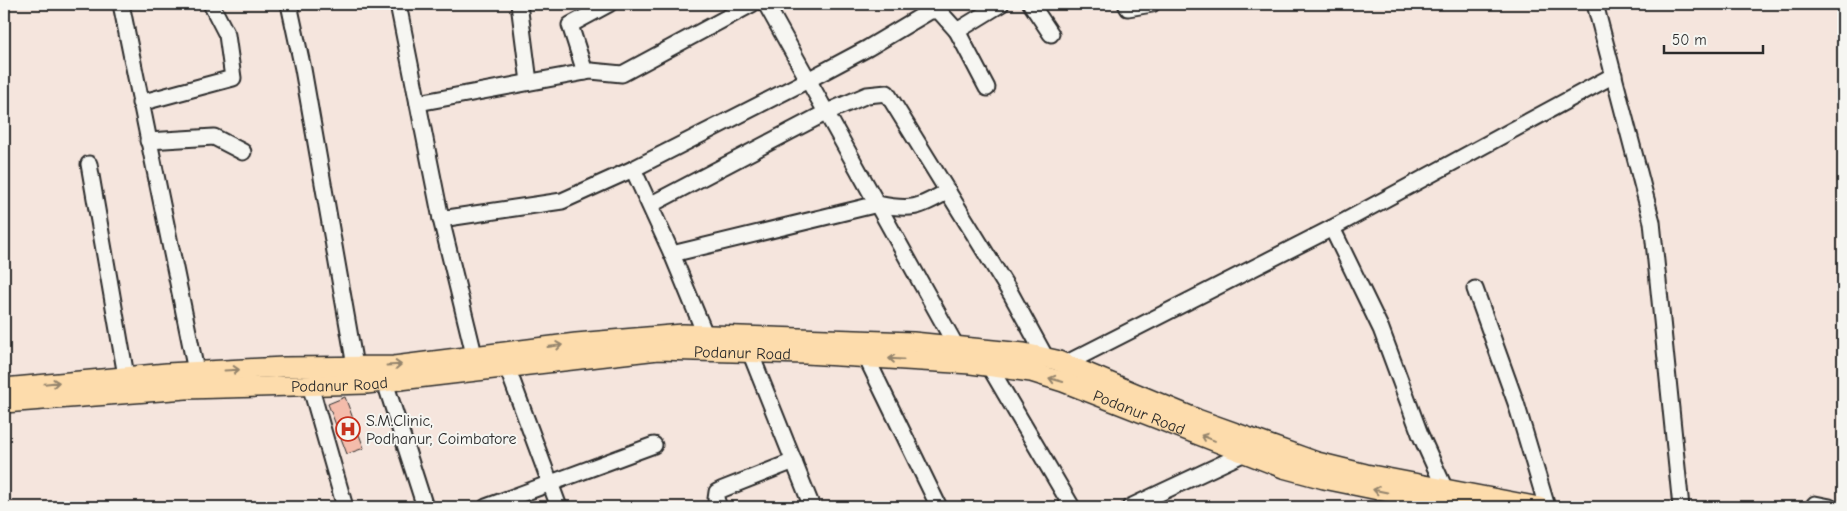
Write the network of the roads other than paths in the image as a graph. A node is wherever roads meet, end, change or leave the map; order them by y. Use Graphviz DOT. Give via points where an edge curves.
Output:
graph roads {
  1 [pos="120,4"];
  2 [pos="212,4"];
  3 [pos="289,4"];
  4 [pos="398,4"];
  5 [pos="519,4"];
  6 [pos="609,4"];
  7 [pos="752,4"];
  8 [pos="766,4"];
  9 [pos="1001,4"];
  10 [pos="1031,4"];
  11 [pos="1126,4"];
  12 [pos="1152,4"];
  13 [pos="1595,4"];
  14 [pos="956,30"];
  15 [pos="1051,34"];
  16 [pos="584,72"];
  17 [pos="1614,75"];
  18 [pos="808,80"];
  19 [pos="529,82"];
  20 [pos="988,88"];
  21 [pos="140,103"];
  22 [pos="418,103"];
  23 [pos="827,112"];
  24 [pos="148,141"];
  25 [pos="243,152"];
  26 [pos="89,164"];
  27 [pos="633,170"];
  28 [pos="948,191"];
  29 [pos="878,204"];
  30 [pos="650,205"];
  31 [pos="441,219"];
  32 [pos="1332,228"];
  33 [pos="672,254"];
  34 [pos="1475,289"];
  35 [pos="705,334"];
  36 [pos="750,352"];
  37 [pos="956,354"];
  38 [pos="866,357"];
  39 [pos="1046,358"];
  40 [pos="505,360"];
  41 [pos="474,364"];
  42 [pos="1065,364"];
  43 [pos="355,366"];
  44 [pos="989,366"];
  45 [pos="196,371"];
  46 [pos="126,376"];
  47 [pos="384,382"];
  48 [pos="310,385"];
  49 [pos="4,388"];
  50 [pos="4,403"];
  51 [pos="654,445"];
  52 [pos="1245,453"];
  53 [pos="794,461"];
  54 [pos="552,485"];
  55 [pos="1445,489"];
  56 [pos="1815,504"];
  57 [pos="346,507"];
  58 [pos="425,507"];
  59 [pos="486,507"];
  60 [pos="559,507"];
  61 [pos="719,507"];
  62 [pos="812,507"];
  63 [pos="939,507"];
  64 [pos="1072,507"];
  65 [pos="1130,507"];
  66 [pos="1462,507"];
  67 [pos="1539,507"];
  68 [pos="1547,507"];
  69 [pos="1680,507"];
  70 [pos="1830,507"];
  1 -- 21 [label="street"];
  2 -- 21 [label="street" via="227,34 234,78"];
  3 -- 43 [label="street"];
  4 -- 22 [label="street"];
  5 -- 19 [label="street"];
  6 -- 16 [label="street" via="570,25"];
  7 -- 16 [label="street" via="622,74"];
  8 -- 18 [label="street"];
  9 -- 14 [label="street"];
  10 -- 15 [label="street"];
  11 -- 12 [label="street" via="1128,8"];
  13 -- 17 [label="street"];
  14 -- 18 [label="street" via="939,11 930,11"];
  14 -- 20 [label="street"];
  16 -- 19 [label="street"];
  17 -- 32 [label="street"];
  17 -- 69 [label="street" via="1652,222"];
  18 -- 23 [label="street"];
  18 -- 27 [label="street"];
  19 -- 22 [label="street"];
  21 -- 24 [label="street"];
  22 -- 31 [label="street"];
  23 -- 28 [label="street" via="867,95 887,93"];
  23 -- 29 [label="street"];
  23 -- 30 [label="street"];
  24 -- 25 [label="street" via="214,137"];
  24 -- 45 [label="street"];
  26 -- 46 [label="street"];
  27 -- 30 [label="street"];
  27 -- 31 [label="street" via="562,201"];
  28 -- 29 [label="street" via="927,203 903,210"];
  28 -- 39 [label="street"];
  29 -- 33 [label="street"];
  29 -- 37 [label="street"];
  30 -- 33 [label="street"];
  31 -- 41 [label="street"];
  32 -- 42 [label="street"];
  32 -- 55 [label="street" via="1380,329"];
  33 -- 35 [label="street"];
  34 -- 68 [label="street" via="1516,403"];
  35 -- 37 [label="main road" via="913,342"];
  40 -- 35 [label="main road, one-way" via="642,337"];
  36 -- 38 [label="main road, Podanur Road"];
  36 -- 40 [label="main road, Podanur Road" via="658,350"];
  36 -- 53 [label="street"];
  37 -- 38 [label="main road, Podanur Road, one-way"];
  37 -- 39 [label="main road"];
  37 -- 44 [label="main road, Podanur Road"];
  38 -- 63 [label="street"];
  39 -- 42 [label="main road"];
  40 -- 41 [label="main road"];
  40 -- 54 [label="street"];
  43 -- 41 [label="main road, one-way"];
  41 -- 47 [label="main road, Podanur Road"];
  42 -- 55 [label="main road" via="1197,419 1317,462"];
  45 -- 43 [label="main road, one-way"];
  52 -- 44 [label="main road, Podanur Road, one-way" via="1063,382 1031,372"];
  44 -- 64 [label="street"];
  45 -- 46 [label="main road"];
  49 -- 46 [label="main road, one-way"];
  47 -- 48 [label="main road, Podanur Road"];
  47 -- 58 [label="street"];
  48 -- 50 [label="main road, Podanur Road" via="186,389"];
  48 -- 57 [label="street"];
  51 -- 54 [label="street"];
  52 -- 65 [label="street"];
  66 -- 52 [label="main road, Podanur Road, one-way" via="1324,479"];
  53 -- 61 [label="street" via="717,492"];
  53 -- 62 [label="street"];
  54 -- 59 [label="street"];
  54 -- 60 [label="street"];
  55 -- 67 [label="main road"];
  56 -- 70 [label="street"];
}
